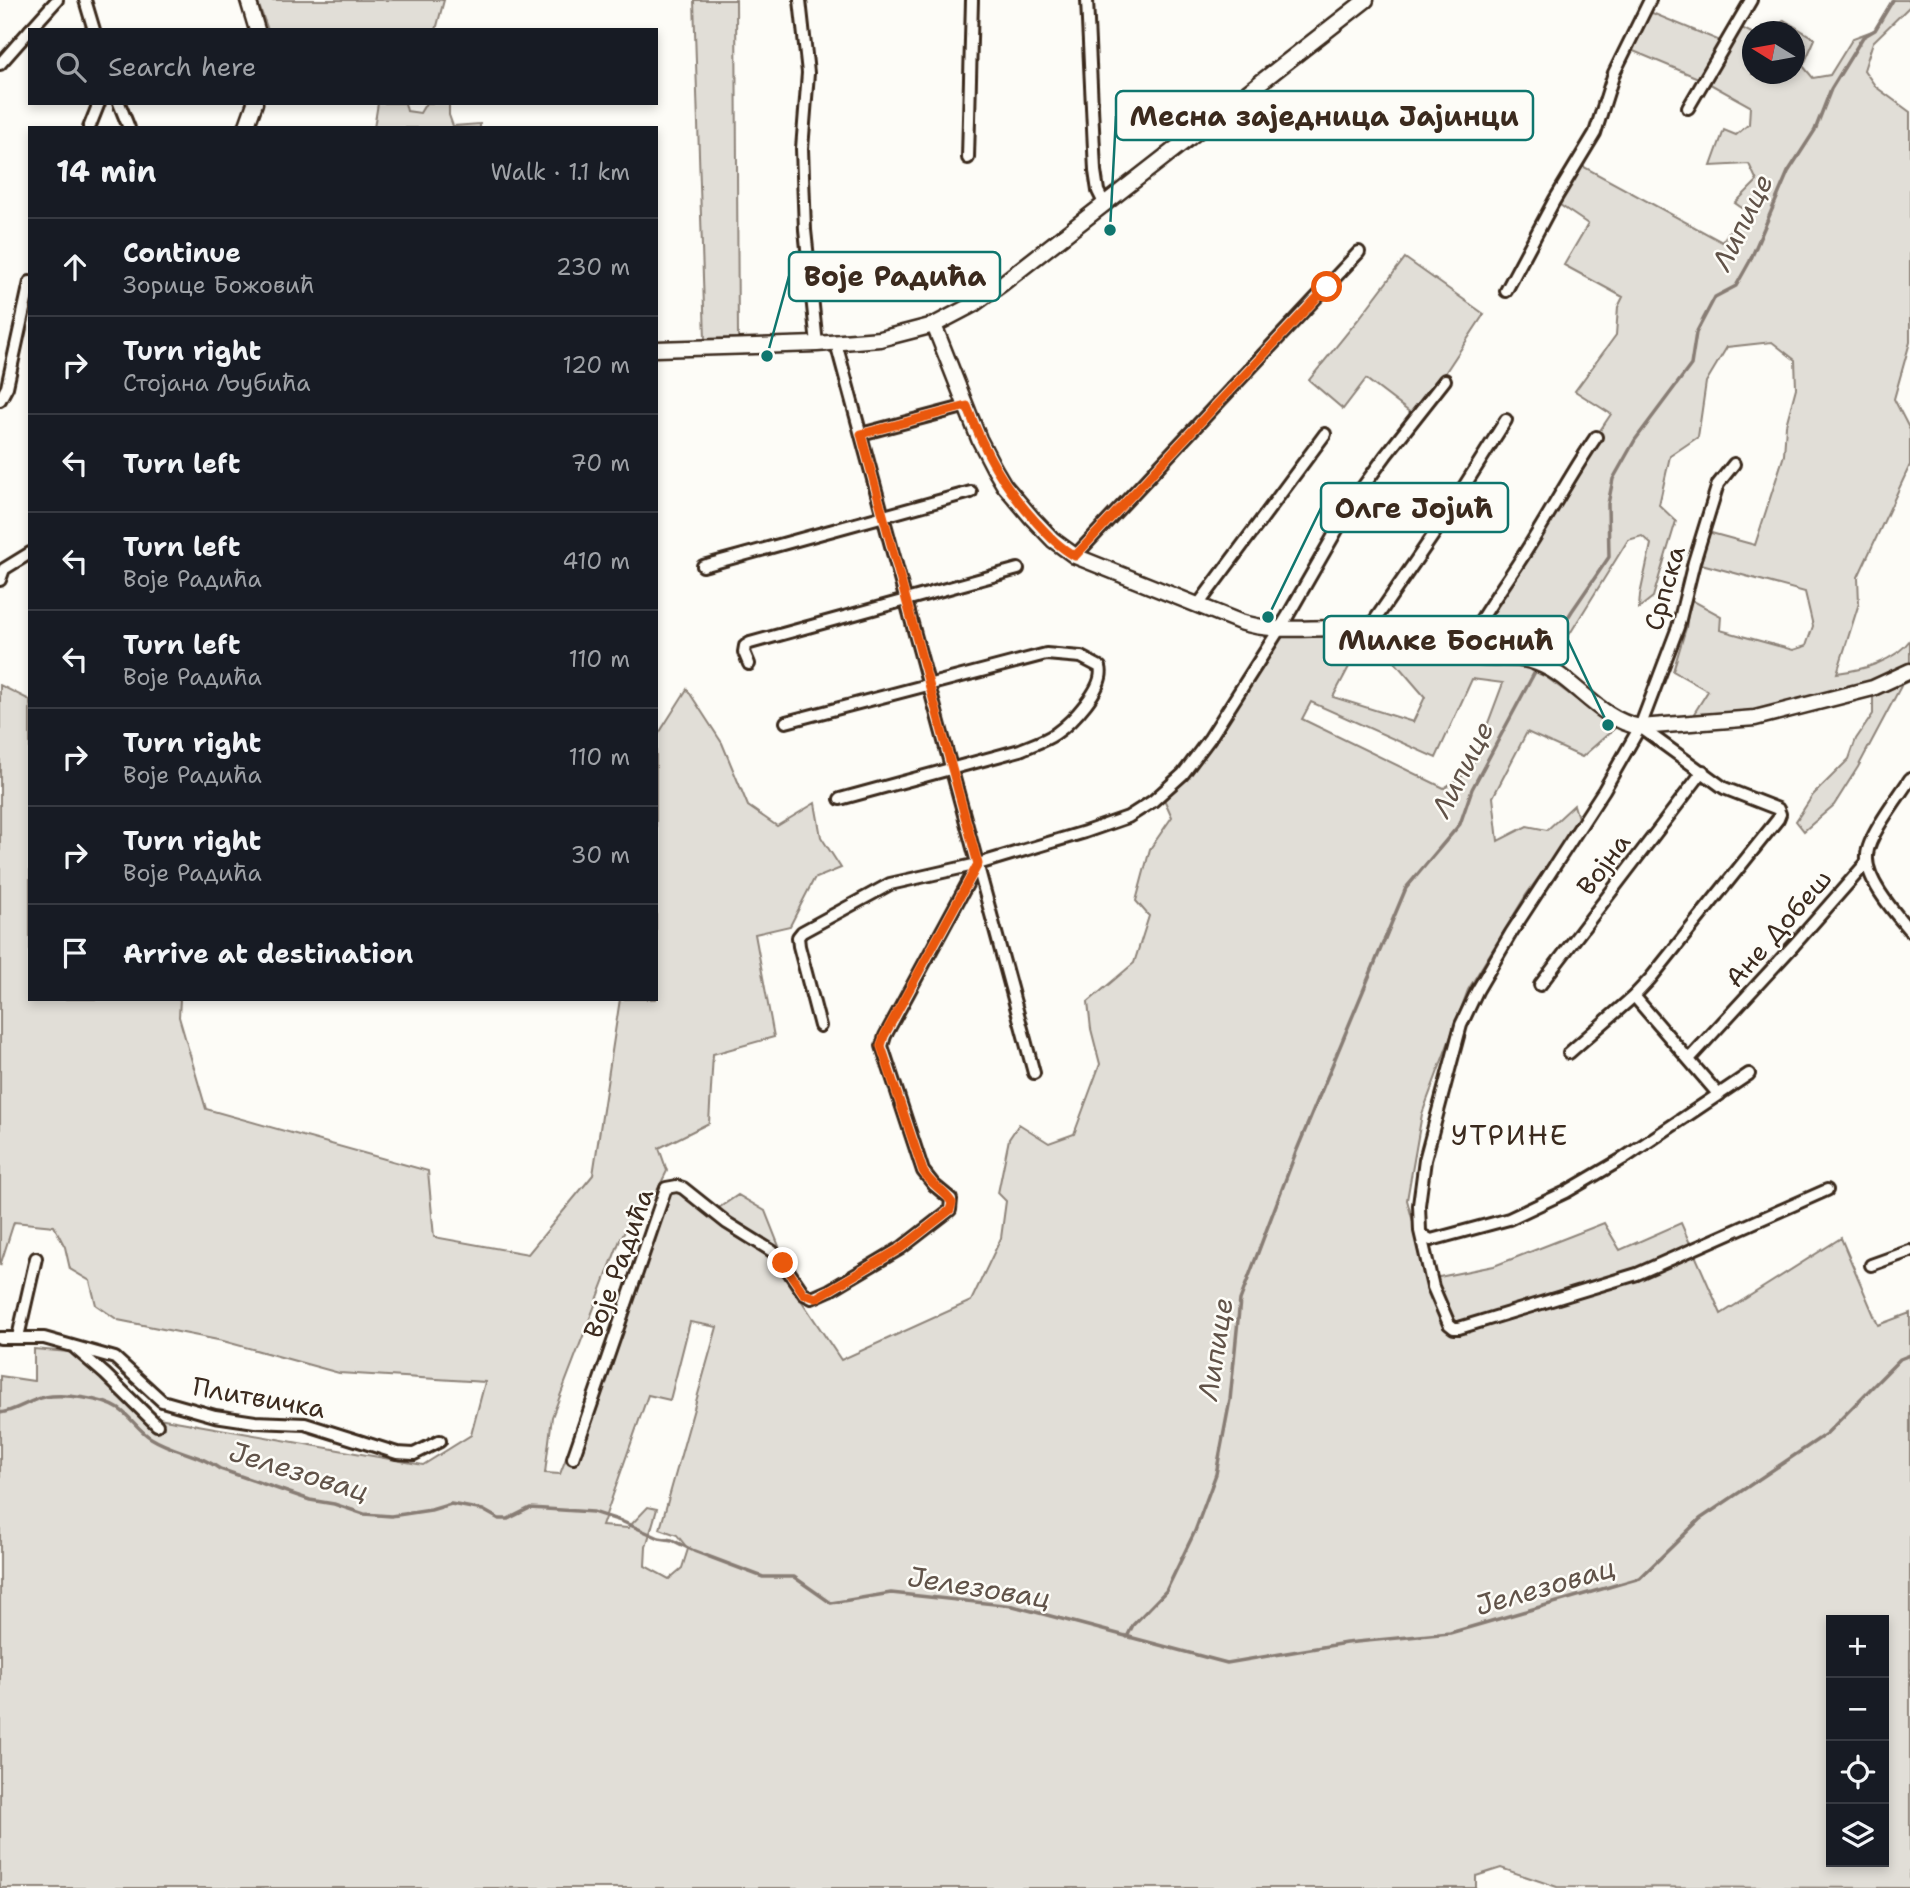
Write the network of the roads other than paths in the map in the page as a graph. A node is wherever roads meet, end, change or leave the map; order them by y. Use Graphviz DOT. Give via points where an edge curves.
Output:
graph roads {
  1 [pos="57,0"];
  2 [pos="85,0"];
  3 [pos="248,0"];
  4 [pos="800,0"];
  5 [pos="972,0"];
  6 [pos="1087,0"];
  7 [pos="1366,0"];
  8 [pos="1650,0"];
  9 [pos="1751,0"];
  10 [pos="32,28"];
  11 [pos="93,28"];
  12 [pos="256,28"];
  13 [pos="28,32"];
  14 [pos="0,64"];
  15 [pos="98,105"];
  16 [pos="120,105"];
  17 [pos="253,105"];
  18 [pos="1688,108"];
  19 [pos="90,126"];
  20 [pos="128,126"];
  21 [pos="247,126"];
  22 [pos="968,158"];
  23 [pos="1105,205"];
  24 [pos="1359,252"];
  25 [pos="28,290"];
  26 [pos="1506,291"];
  27 [pos="934,326"];
  28 [pos="836,343"];
  29 [pos="817,344"];
  30 [pos="658,349"];
  31 [pos="1445,380"];
  32 [pos="3,396"];
  33 [pos="967,406"];
  34 [pos="0,408"];
  35 [pos="1506,419"];
  36 [pos="861,434"];
  37 [pos="1325,434"];
  38 [pos="1596,437"];
  39 [pos="1734,464"];
  40 [pos="971,492"];
  41 [pos="884,516"];
  42 [pos="28,554"];
  43 [pos="1075,556"];
  44 [pos="703,566"];
  45 [pos="1018,569"];
  46 [pos="0,580"];
  47 [pos="906,600"];
  48 [pos="1198,604"];
  49 [pos="1280,629"];
  50 [pos="1368,630"];
  51 [pos="1462,655"];
  52 [pos="749,664"];
  53 [pos="1910,671"];
  54 [pos="930,685"];
  55 [pos="786,722"];
  56 [pos="1640,727"];
  57 [pos="953,769"];
  58 [pos="1703,771"];
  59 [pos="1910,779"];
  60 [pos="1905,797"];
  61 [pos="840,799"];
  62 [pos="1867,862"];
  63 [pos="978,864"];
  64 [pos="1910,912"];
  65 [pos="1898,916"];
  66 [pos="1910,931"];
  67 [pos="1540,985"];
  68 [pos="1634,996"];
  69 [pos="820,1026"];
  70 [pos="1569,1053"];
  71 [pos="1690,1058"];
  72 [pos="1034,1073"];
  73 [pos="1749,1074"];
  74 [pos="1719,1095"];
  75 [pos="1827,1190"];
  76 [pos="1423,1236"];
  77 [pos="1910,1251"];
  78 [pos="36,1258"];
  79 [pos="1871,1265"];
  80 [pos="18,1337"];
  81 [pos="0,1338"];
  82 [pos="71,1345"];
  83 [pos="157,1425"];
  84 [pos="440,1441"];
  85 [pos="573,1458"];
  1 -- 10 [label="street"];
  2 -- 11 [label="street"];
  3 -- 12 [label="street"];
  4 -- 29 [label="street" via="808,73 802,149 805,230"];
  5 -- 22 [label="street"];
  6 -- 23 [label="street" via="1095,171"];
  7 -- 23 [label="street"];
  8 -- 26 [label="street" via="1614,73 1595,133"];
  9 -- 18 [label="street"];
  13 -- 14 [label="street"];
  15 -- 19 [label="street"];
  16 -- 20 [label="street"];
  17 -- 21 [label="street"];
  23 -- 27 [label="street" via="974,304"];
  24 -- 43 [label="street"];
  25 -- 32 [label="street"];
  27 -- 28 [label="street" via="880,339"];
  27 -- 33 [label="street"];
  28 -- 29 [label="street"];
  28 -- 36 [label="street"];
  29 -- 30 [label="street"];
  31 -- 49 [label="street" via="1357,495"];
  32 -- 34 [label="street"];
  33 -- 36 [label="street"];
  33 -- 43 [label="street" via="1004,485 1046,533"];
  35 -- 50 [label="street"];
  36 -- 41 [label="street"];
  37 -- 48 [label="street"];
  38 -- 51 [label="street"];
  39 -- 56 [label="street, Српска" via="1718,484 1678,627"];
  40 -- 41 [label="street"];
  41 -- 44 [label="street"];
  41 -- 47 [label="street"];
  42 -- 46 [label="street" via="4,569"];
  43 -- 48 [label="street"];
  45 -- 47 [label="street"];
  47 -- 52 [label="street" via="750,643 744,652"];
  47 -- 54 [label="street"];
  48 -- 49 [label="street" via="1252,625"];
  49 -- 50 [label="street"];
  49 -- 63 [label="street" via="1199,754 1153,801 1107,825"];
  50 -- 51 [label="street"];
  51 -- 56 [label="street" via="1539,664 1604,712"];
  53 -- 56 [label="street" via="1873,688 1755,718"];
  54 -- 55 [label="street"];
  54 -- 57 [label="street"];
  54 -- 57 [label="street" via="1055,654 1082,657 1100,667 1102,676 1086,703 1055,734 1020,750"];
  56 -- 58 [label="street"];
  56 -- 76 [label="street, Српска" via="1511,933 1466,1014 1425,1160 1419,1205"];
  57 -- 61 [label="street"];
  57 -- 63 [label="street"];
  58 -- 67 [label="street, Војна"];
  58 -- 68 [label="street" via="1724,788 1777,808 1780,814"];
  59 -- 60 [label="street, Ане Добеш"];
  60 -- 62 [label="street, Ане Добеш" via="1869,843"];
  62 -- 65 [label="street" via="1878,889"];
  62 -- 71 [label="street, Ане Добеш"];
  63 -- 69 [label="street" via="890,884 802,932 799,946"];
  63 -- 72 [label="street"];
  63 -- 85 [label="street, Воје Радића" via="881,1046 923,1171 951,1199 950,1210 901,1248 812,1298 772,1251 683,1188 666,1188"];
  64 -- 65 [label="street"];
  65 -- 66 [label="street"];
  68 -- 70 [label="street"];
  68 -- 71 [label="street"];
  71 -- 74 [label="street"];
  73 -- 74 [label="street"];
  74 -- 76 [label="street" via="1615,1164 1549,1201 1484,1226 1431,1240"];
  75 -- 76 [label="street, Српска" via="1637,1273 1454,1328 1433,1287"];
  77 -- 79 [label="street"];
  78 -- 80 [label="street"];
  80 -- 81 [label="street, Плитвичка"];
  80 -- 82 [label="street, Плитвичка"];
  82 -- 83 [label="street"];
  82 -- 84 [label="street, Плитвичка" via="115,1358 162,1401 191,1410 236,1420 305,1423 397,1453 414,1454"];
}
